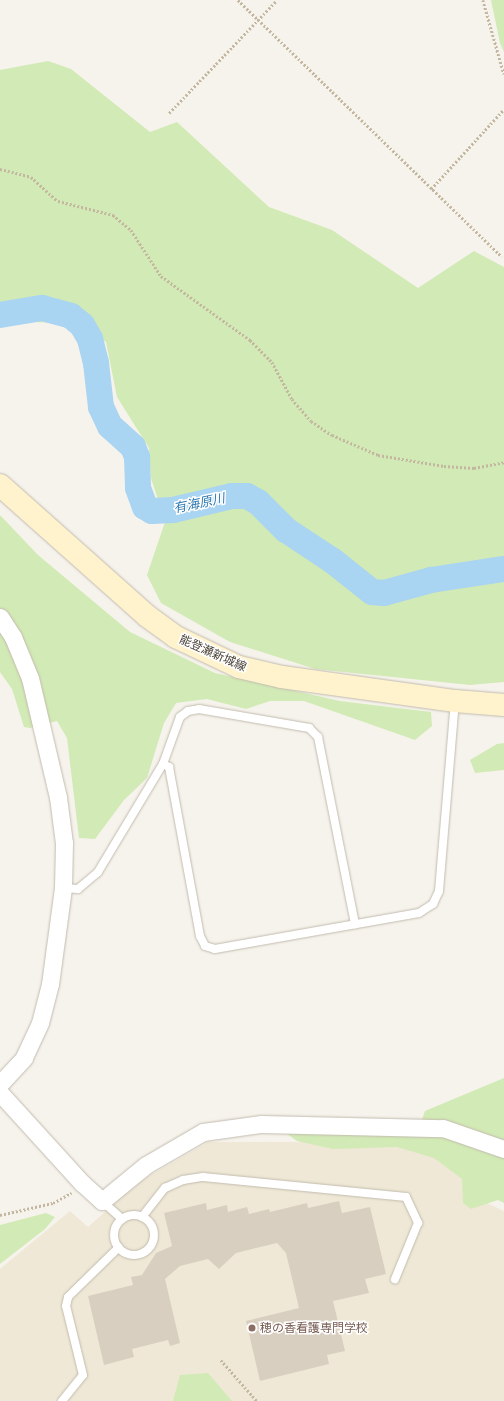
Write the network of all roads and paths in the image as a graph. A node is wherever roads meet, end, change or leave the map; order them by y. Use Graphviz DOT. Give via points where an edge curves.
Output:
graph roads {
  1 [pos="238,0"];
  2 [pos="277,0"];
  3 [pos="483,0"];
  4 [pos="258,20"];
  5 [pos="504,74"];
  6 [pos="504,109"];
  7 [pos="169,112"];
  8 [pos="0,169"];
  9 [pos="431,189"];
  10 [pos="502,257"];
  11 [pos="504,462"];
  12 [pos="0,485"];
  13 [pos="0,617"];
  14 [pos="455,701"];
  15 [pos="504,705"];
  16 [pos="163,764"];
  17 [pos="63,888"];
  18 [pos="355,924"];
  19 [pos="0,1084"];
  20 [pos="0,1093"];
  21 [pos="504,1149"];
  22 [pos="82,1183"];
  23 [pos="102,1201"];
  24 [pos="0,1215"];
  25 [pos="142,1217"];
  26 [pos="122,1220"];
  27 [pos="119,1247"];
  28 [pos="395,1279"];
  29 [pos="221,1360"];
  30 [pos="62,1401"];
  31 [pos="257,1401"];
  1 -- 4 [label="path"];
  2 -- 4 [label="path"];
  3 -- 5 [label="path"];
  4 -- 7 [label="path"];
  4 -- 9 [label="path"];
  6 -- 9 [label="path"];
  8 -- 11 [label="path" via="30,177 58,201 113,215 131,230 161,276 250,340 272,362 292,399 311,421 332,435 378,455 444,466 474,468"];
  9 -- 10 [label="path"];
  12 -- 14 [label="main road, 能登瀬新城線" via="147,616 176,637 239,667 282,677"];
  13 -- 17 [label="street" via="13,637 30,678 44,733 58,797 64,843"];
  14 -- 15 [label="main road, 能登瀬新城線"];
  14 -- 18 [label="lane" via="439,891 433,904 419,913"];
  16 -- 17 [label="lane" via="98,872 78,889"];
  16 -- 18 [label="lane" via="169,768 200,936 205,946 216,950"];
  16 -- 18 [label="lane" via="180,717 188,711 199,709 309,728 318,737"];
  17 -- 19 [label="street" via="50,984 40,1023 24,1058"];
  20 -- 22 [label="street"];
  21 -- 23 [label="street" via="442,1128 261,1124 210,1131 179,1144 146,1165"];
  22 -- 23 [label="street"];
  22 -- 24 [label="path" via="53,1203"];
  23 -- 26 [label="lane"];
  25 -- 26 [label="lane" via="128,1216"];
  25 -- 27 [label="lane" via="152,1226 154,1233 151,1246 147,1251 135,1255 123,1252"];
  25 -- 28 [label="lane" via="165,1188 183,1180 203,1177 406,1197 418,1223"];
  26 -- 27 [label="lane" via="114,1236"];
  27 -- 30 [label="lane" via="68,1297 66,1306 83,1375"];
  29 -- 31 [label="path"];
}
